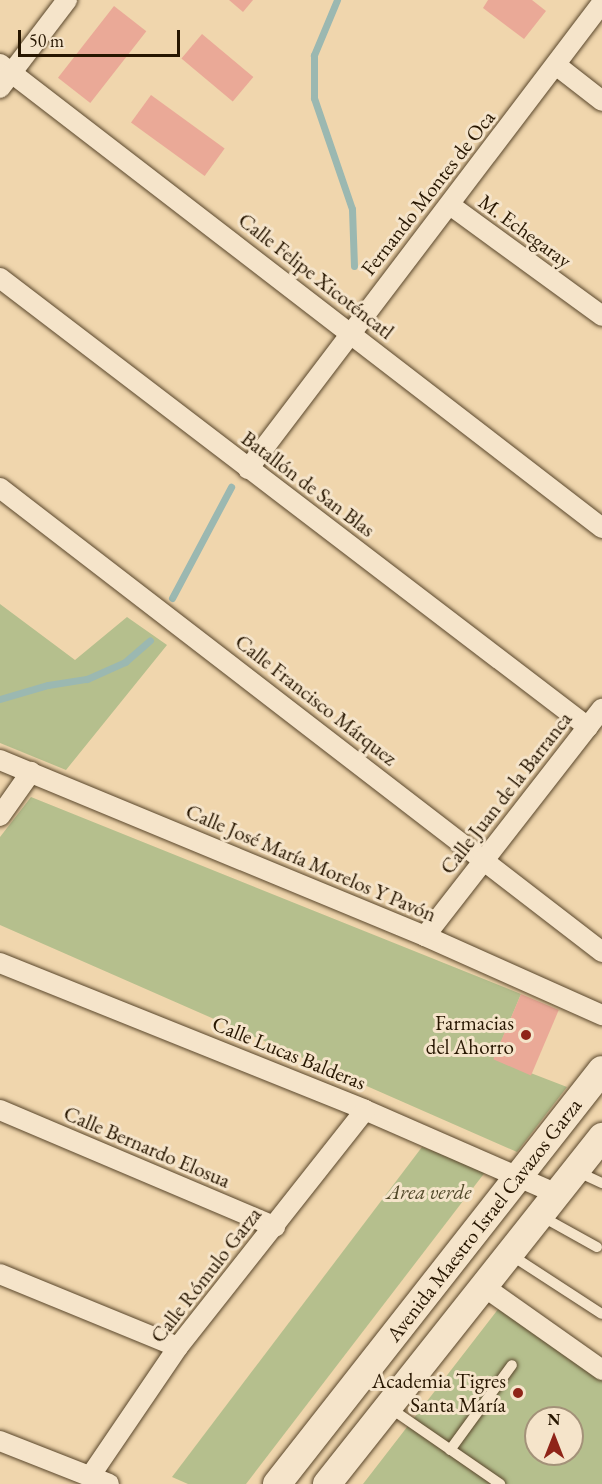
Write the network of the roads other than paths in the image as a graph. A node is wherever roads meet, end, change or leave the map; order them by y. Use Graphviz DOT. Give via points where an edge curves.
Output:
graph roads {
  1 [pos="67,0"];
  2 [pos="602,3"];
  3 [pos="556,65"];
  4 [pos="4,75"];
  5 [pos="602,101"];
  6 [pos="450,205"];
  7 [pos="0,278"];
  8 [pos="602,316"];
  9 [pos="350,332"];
  10 [pos="248,469"];
  11 [pos="0,488"];
  12 [pos="602,528"];
  13 [pos="602,709"];
  14 [pos="588,727"];
  15 [pos="0,760"];
  16 [pos="31,772"];
  17 [pos="0,816"];
  18 [pos="483,859"];
  19 [pos="425,936"];
  20 [pos="602,952"];
  21 [pos="0,963"];
  22 [pos="602,1015"];
  23 [pos="602,1070"];
  24 [pos="0,1110"];
  25 [pos="365,1110"];
  26 [pos="602,1137"];
  27 [pos="575,1171"];
  28 [pos="518,1174"];
  29 [pos="602,1183"];
  30 [pos="549,1205"];
  31 [pos="275,1227"];
  32 [pos="597,1247"];
  33 [pos="511,1255"];
  34 [pos="0,1274"];
  35 [pos="483,1286"];
  36 [pos="602,1314"];
  37 [pos="178,1347"];
  38 [pos="512,1365"];
  39 [pos="602,1370"];
  40 [pos="387,1406"];
  41 [pos="0,1441"];
  42 [pos="450,1450"];
  43 [pos="100,1480"];
  44 [pos="277,1484"];
  45 [pos="327,1484"];
  46 [pos="500,1484"];
  1 -- 4 [label="street"];
  2 -- 3 [label="street, Fernando Montes de Oca"];
  3 -- 5 [label="street"];
  3 -- 6 [label="street, Fernando Montes de Oca"];
  4 -- 9 [label="street, Calle Felipe Xicoténcatl"];
  6 -- 8 [label="street, M. Echegaray"];
  6 -- 9 [label="street, Fernando Montes de Oca"];
  7 -- 10 [label="street, Batallón de San Blas"];
  9 -- 10 [label="street, Fernando Montes de Oca"];
  9 -- 12 [label="street, Calle Felipe Xicoténcatl"];
  10 -- 14 [label="street, Batallón de San Blas"];
  11 -- 18 [label="street, Calle Francisco Márquez"];
  13 -- 14 [label="street, Calle Juan de la Barranca"];
  14 -- 18 [label="street, Calle Juan de la Barranca"];
  15 -- 16 [label="street, Calle José María Morelos Y Pavón"];
  16 -- 17 [label="street"];
  16 -- 19 [label="street, Calle José María Morelos Y Pavón"];
  18 -- 19 [label="street, Calle Juan de la Barranca"];
  18 -- 20 [label="street, Calle Francisco Márquez"];
  19 -- 22 [label="street, Calle José María Morelos Y Pavón"];
  21 -- 25 [label="street, Calle Lucas Balderas"];
  23 -- 28 [label="main road, Avenida Maestro Israel Cavazos Garza"];
  24 -- 31 [label="street, Calle Bernardo Elosua"];
  25 -- 28 [label="street, Calle Lucas Balderas"];
  25 -- 31 [label="street, Calle Rómulo Garza"];
  26 -- 27 [label="main road, Avenida Maestro Israel Cavazos Garza"];
  27 -- 29 [label="lane"];
  27 -- 30 [label="main road, Avenida Maestro Israel Cavazos Garza"];
  28 -- 30 [label="street, Calle Lucas Balderas"];
  28 -- 44 [label="main road, Avenida Maestro Israel Cavazos Garza"];
  30 -- 32 [label="lane"];
  30 -- 33 [label="main road, Avenida Maestro Israel Cavazos Garza"];
  31 -- 37 [label="street, Calle Rómulo Garza"];
  33 -- 35 [label="main road, Avenida Maestro Israel Cavazos Garza"];
  33 -- 36 [label="lane"];
  34 -- 37 [label="street"];
  35 -- 39 [label="street"];
  35 -- 40 [label="main road, Avenida Maestro Israel Cavazos Garza"];
  37 -- 43 [label="street, Calle Rómulo Garza"];
  38 -- 42 [label="lane"];
  40 -- 42 [label="lane"];
  40 -- 45 [label="main road, Avenida Maestro Israel Cavazos Garza"];
  41 -- 43 [label="street"];
  42 -- 46 [label="lane"];
}
